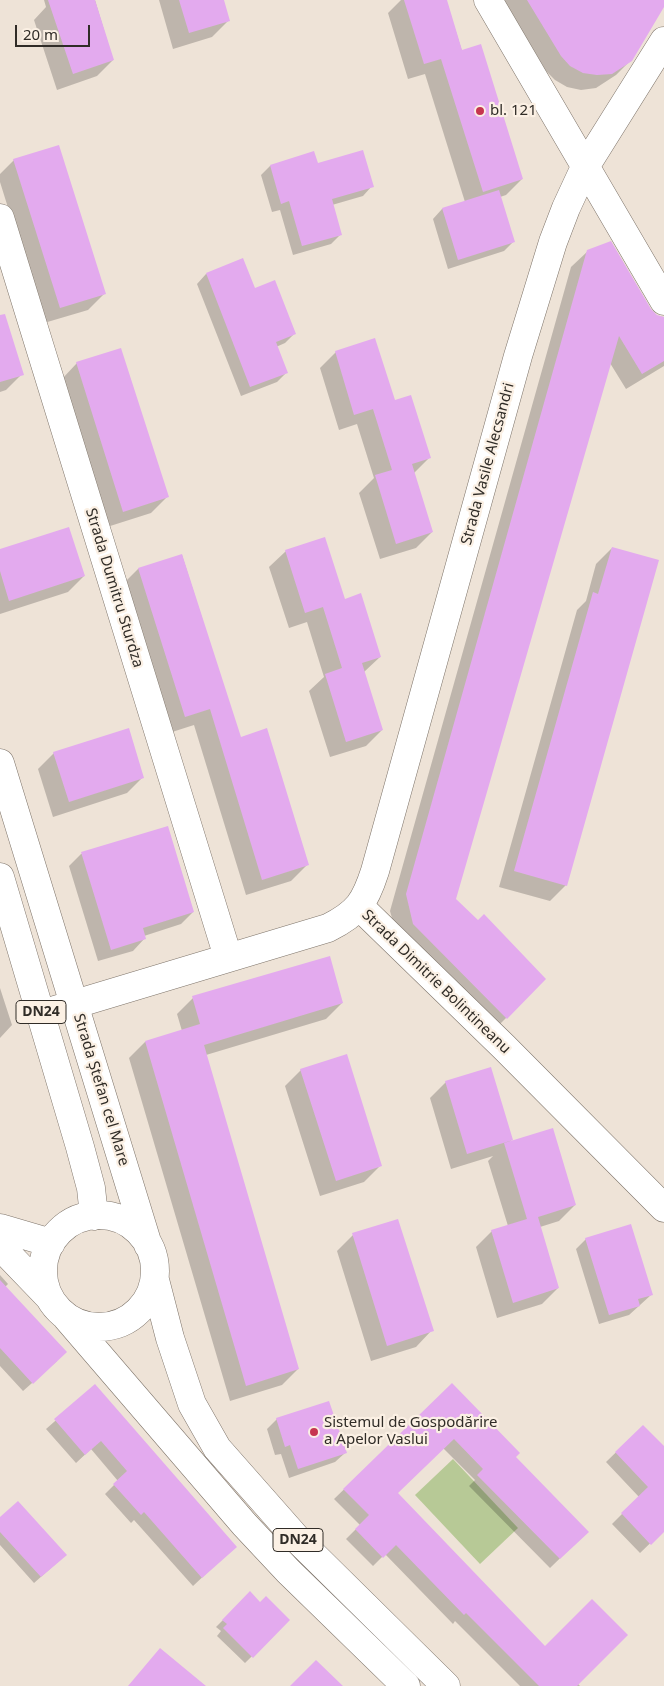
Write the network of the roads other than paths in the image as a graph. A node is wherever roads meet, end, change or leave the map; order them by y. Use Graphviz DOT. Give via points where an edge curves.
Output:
graph roads {
  1 [pos="488,0"];
  2 [pos="664,41"];
  3 [pos="585,167"];
  4 [pos="0,218"];
  5 [pos="664,301"];
  6 [pos="0,763"];
  7 [pos="0,877"];
  8 [pos="360,907"];
  9 [pos="228,957"];
  10 [pos="75,1004"];
  11 [pos="42,1014"];
  12 [pos="664,1208"];
  13 [pos="94,1216"];
  14 [pos="0,1228"];
  15 [pos="51,1243"];
  16 [pos="148,1245"];
  17 [pos="0,1246"];
  18 [pos="154,1280"];
  19 [pos="59,1308"];
  20 [pos="406,1686"];
  21 [pos="446,1686"];
  1 -- 3 [label="street"];
  2 -- 3 [label="street, Strada Vasile Alecsandri"];
  3 -- 5 [label="street"];
  3 -- 8 [label="street, Strada Vasile Alecsandri" via="553,242 527,324 376,871"];
  4 -- 9 [label="street, Strada Dumitru Sturdza"];
  6 -- 10 [label="street, Strada Ștefan cel Mare / DN24"];
  7 -- 11 [label="street, DN24"];
  8 -- 9 [label="street, Strada Dimitrie Bolintineanu" via="345,920 328,928"];
  8 -- 12 [label="street, Strada Dimitrie Bolintineanu"];
  9 -- 10 [label="street, Strada Dimitrie Bolintineanu"];
  10 -- 11 [label="street, Strada Dimitrie Bolintineanu"];
  10 -- 16 [label="street, Strada Ștefan cel Mare / DN24"];
  11 -- 13 [label="street, DN24" via="91,1188"];
  13 -- 15 [label="street" via="77,1220 62,1229"];
  13 -- 16 [label="street" via="110,1216 126,1222"];
  14 -- 15 [label="street"];
  15 -- 19 [label="street" via="44,1261 44,1280"];
  16 -- 18 [label="street" via="154,1262"];
  17 -- 19 [label="street, DN24"];
  18 -- 19 [label="street" via="148,1298 137,1313 121,1323 103,1328 85,1326"];
  18 -- 21 [label="street, DN24" via="192,1404 217,1448 299,1541"];
  19 -- 20 [label="street, DN24" via="244,1524"];
}
